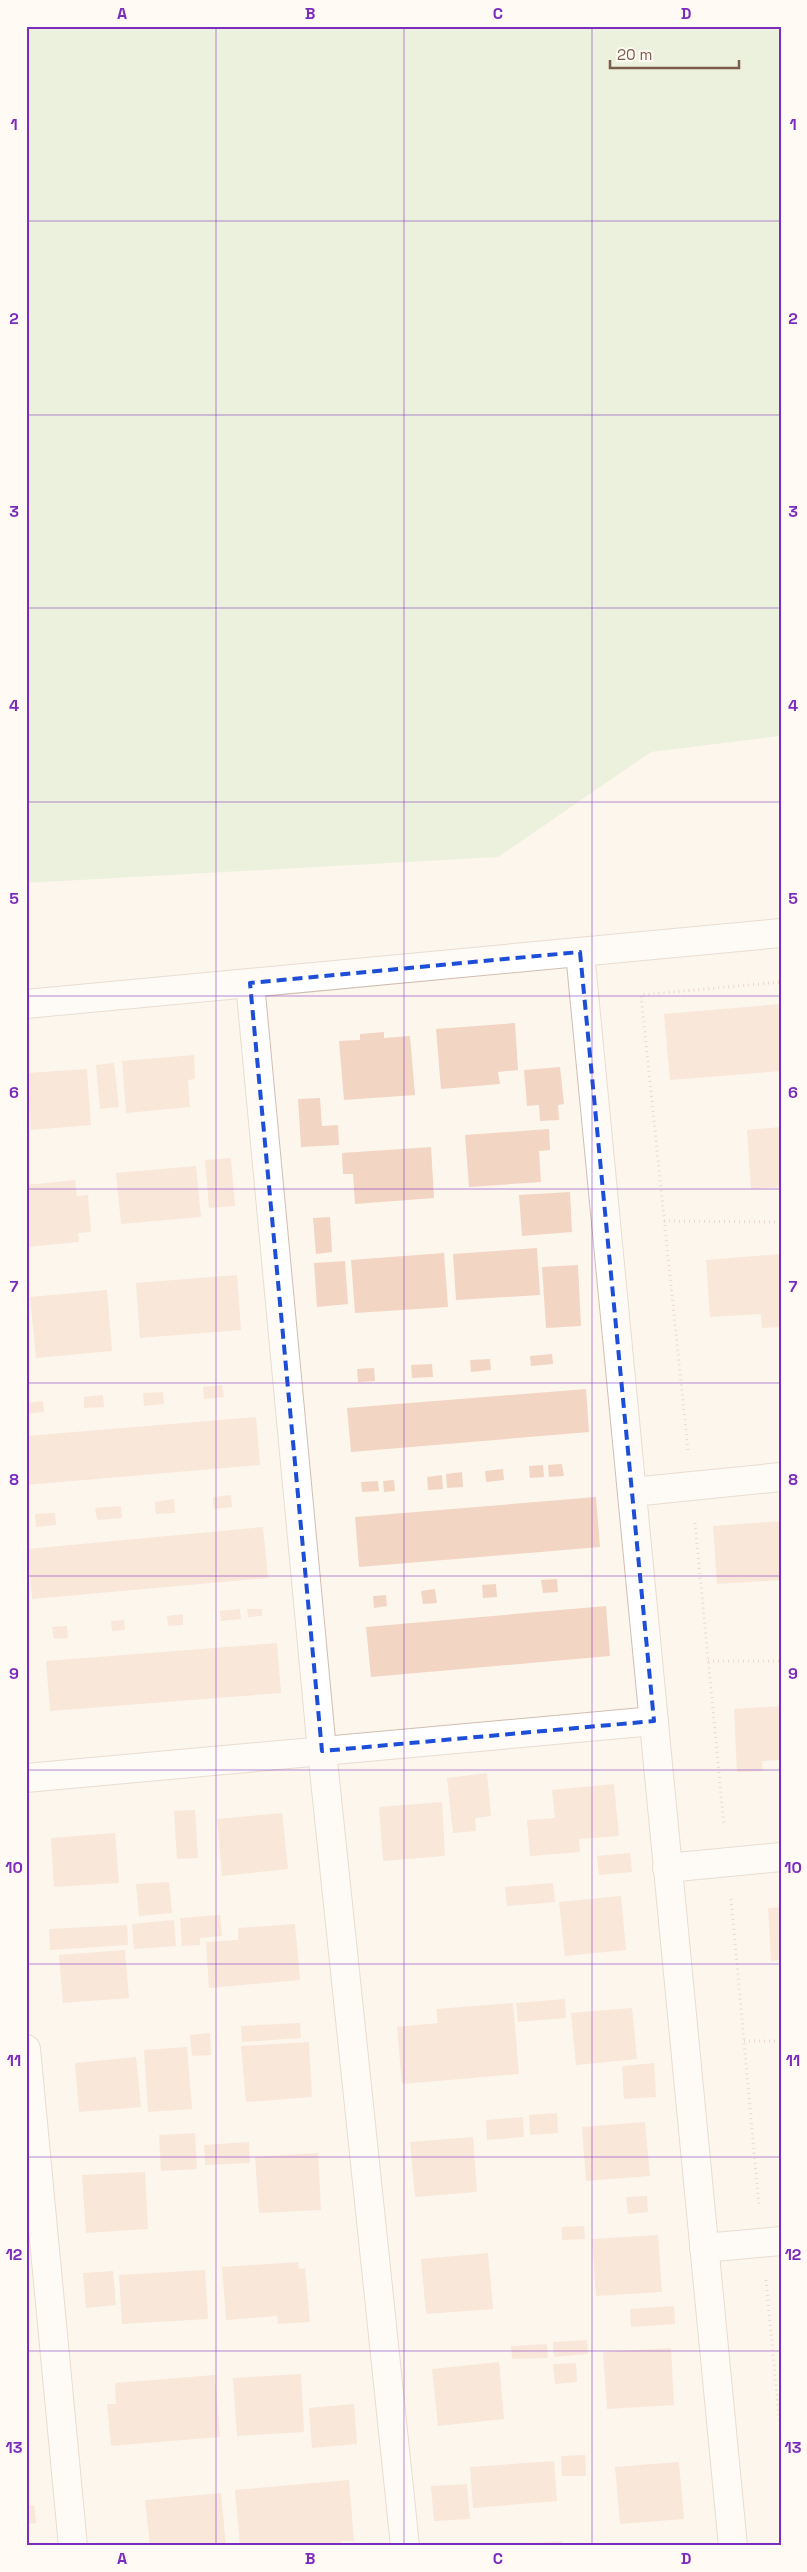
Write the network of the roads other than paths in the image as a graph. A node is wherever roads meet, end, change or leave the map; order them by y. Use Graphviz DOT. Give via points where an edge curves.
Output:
graph roads {
  1 [pos="781,932"];
  2 [pos="580,952"];
  3 [pos="250,983"];
  4 [pos="26,1004"];
  5 [pos="781,1477"];
  6 [pos="632,1492"];
  7 [pos="654,1721"];
  8 [pos="322,1751"];
  9 [pos="26,1778"];
  10 [pos="781,1857"];
  11 [pos="667,1868"];
  12 [pos="26,2049"];
  13 [pos="772,2242"];
  14 [pos="704,2248"];
  15 [pos="73,2546"];
  16 [pos="405,2546"];
  17 [pos="733,2546"];
  1 -- 2 [label="street"];
  2 -- 3 [label="street"];
  2 -- 6 [label="street"];
  3 -- 4 [label="street"];
  3 -- 8 [label="street"];
  5 -- 6 [label="street"];
  6 -- 7 [label="street"];
  7 -- 8 [label="street"];
  7 -- 11 [label="street"];
  8 -- 9 [label="street"];
  8 -- 16 [label="street"];
  10 -- 11 [label="street"];
  11 -- 14 [label="street"];
  12 -- 15 [label="street"];
  13 -- 14 [label="street"];
  14 -- 17 [label="street"];
}
